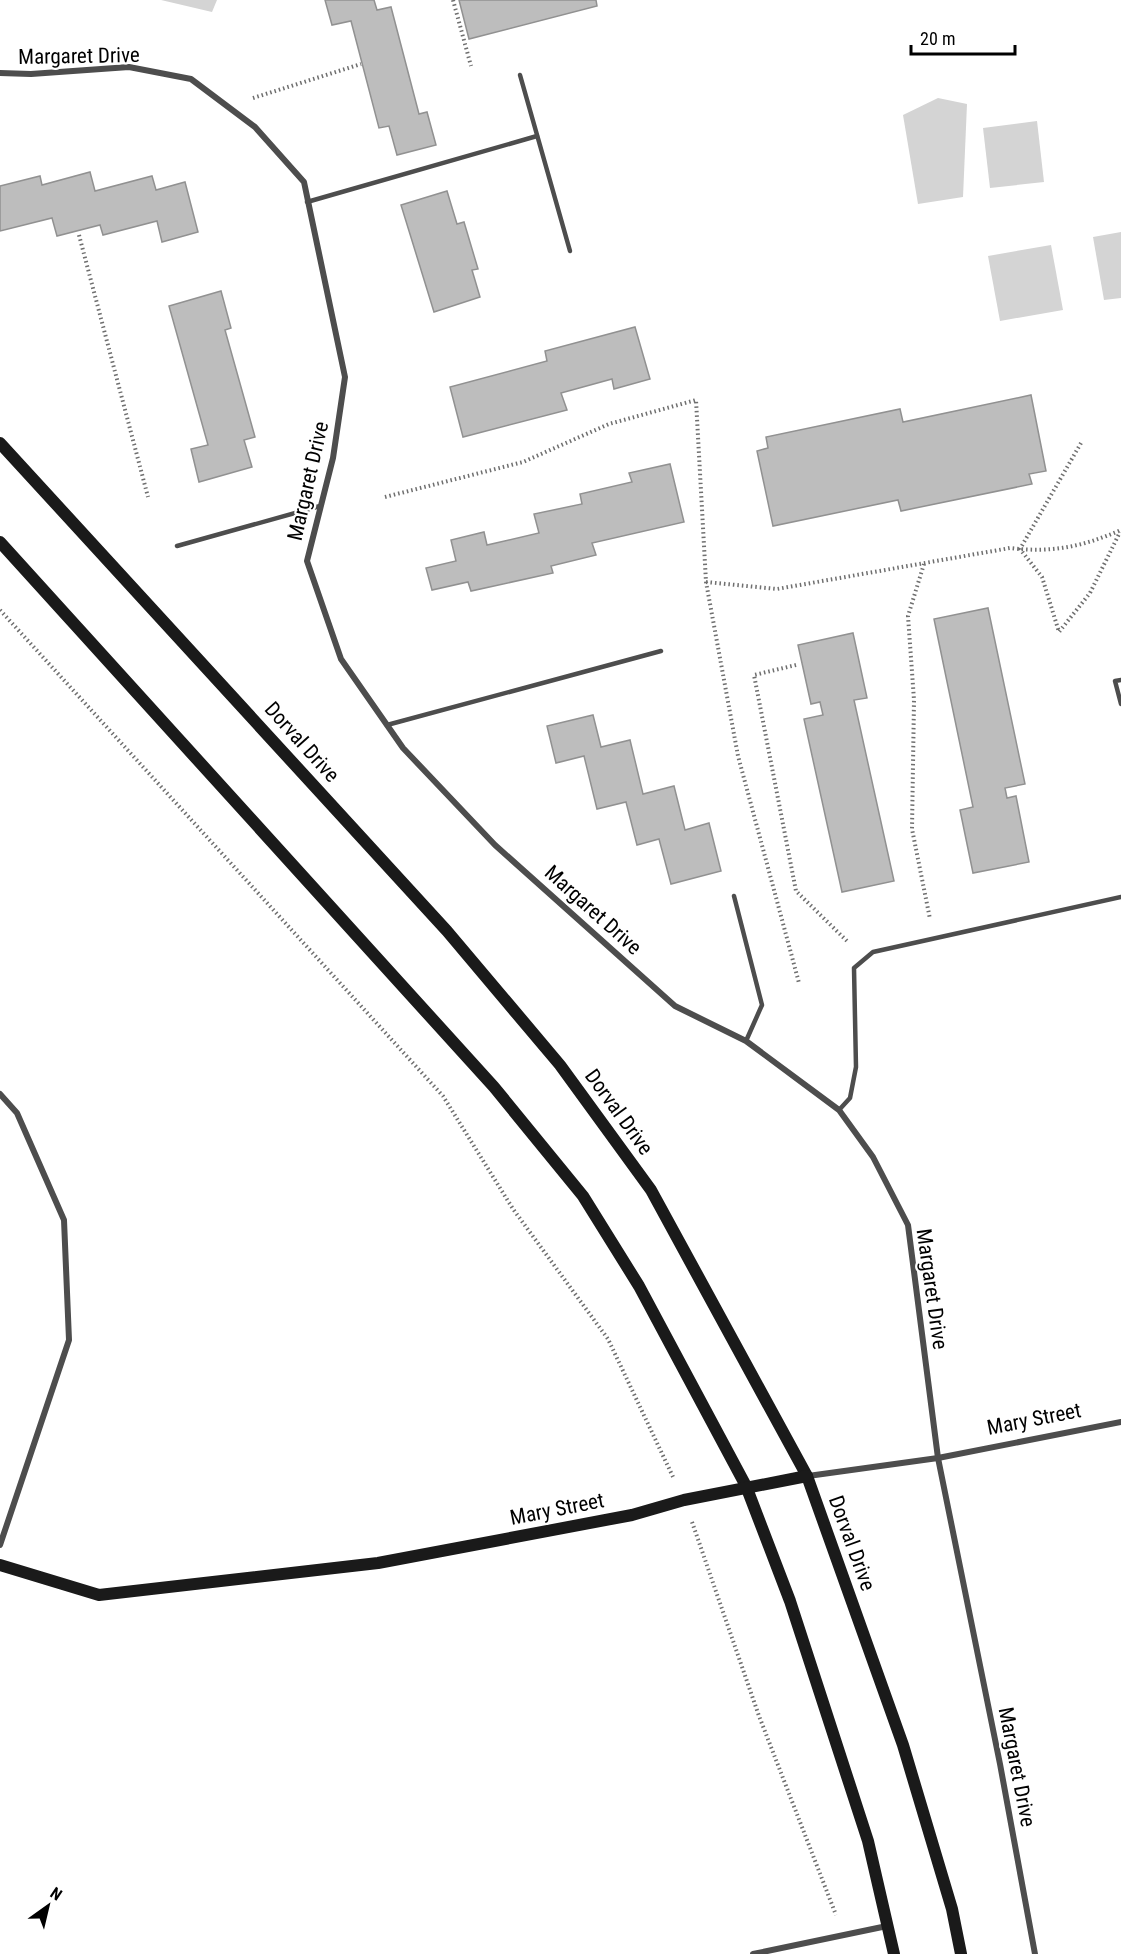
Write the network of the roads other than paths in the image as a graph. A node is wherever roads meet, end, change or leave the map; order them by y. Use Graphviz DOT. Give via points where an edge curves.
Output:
graph roads {
  1 [pos="0,73"];
  2 [pos="520,75"];
  3 [pos="537,136"];
  4 [pos="307,202"];
  5 [pos="570,251"];
  6 [pos="0,443"];
  7 [pos="320,506"];
  8 [pos="0,542"];
  9 [pos="177,546"];
  10 [pos="661,651"];
  11 [pos="1121,680"];
  12 [pos="1121,704"];
  13 [pos="387,725"];
  14 [pos="734,896"];
  15 [pos="1121,897"];
  16 [pos="746,1041"];
  17 [pos="0,1094"];
  18 [pos="839,1110"];
  19 [pos="1121,1422"];
  20 [pos="938,1458"];
  21 [pos="807,1476"];
  22 [pos="746,1486"];
  23 [pos="0,1545"];
  24 [pos="0,1565"];
  25 [pos="888,1925"];
  26 [pos="753,1954"];
  27 [pos="894,1954"];
  28 [pos="961,1954"];
  29 [pos="1035,1954"];
  1 -- 4 [label="street, Margaret Drive" via="129,67 191,79 255,127 304,182"];
  2 -- 3 [label="lane"];
  3 -- 4 [label="lane"];
  3 -- 5 [label="lane"];
  4 -- 7 [label="street, Margaret Drive" via="345,377 333,458"];
  6 -- 21 [label="main road, Dorval Drive" via="447,931 560,1065 651,1190"];
  7 -- 9 [label="lane"];
  7 -- 13 [label="street, Margaret Drive" via="307,561 341,659"];
  8 -- 22 [label="main road" via="494,1087 583,1196 639,1286"];
  10 -- 13 [label="lane"];
  11 -- 12 [label="lane" via="1115,681"];
  13 -- 16 [label="street, Margaret Drive" via="403,748 495,845 675,1006"];
  14 -- 16 [label="lane" via="762,1005"];
  15 -- 18 [label="lane" via="873,952 854,968 856,1067 850,1098"];
  16 -- 18 [label="street, Margaret Drive"];
  17 -- 23 [label="street" via="17,1113 64,1220 69,1340"];
  18 -- 20 [label="street, Margaret Drive" via="873,1158 908,1225"];
  19 -- 20 [label="street, Mary Street"];
  20 -- 21 [label="street, Mary Street"];
  20 -- 29 [label="street, Margaret Drive"];
  21 -- 22 [label="main road, Mary Street"];
  21 -- 28 [label="main road, Dorval Drive" via="903,1745 952,1910"];
  22 -- 24 [label="main road, Mary Street" via="632,1515 378,1563 99,1595"];
  22 -- 25 [label="main road" via="790,1601 865,1830"];
  25 -- 26 [label="street"];
  25 -- 27 [label="main road"];
}
